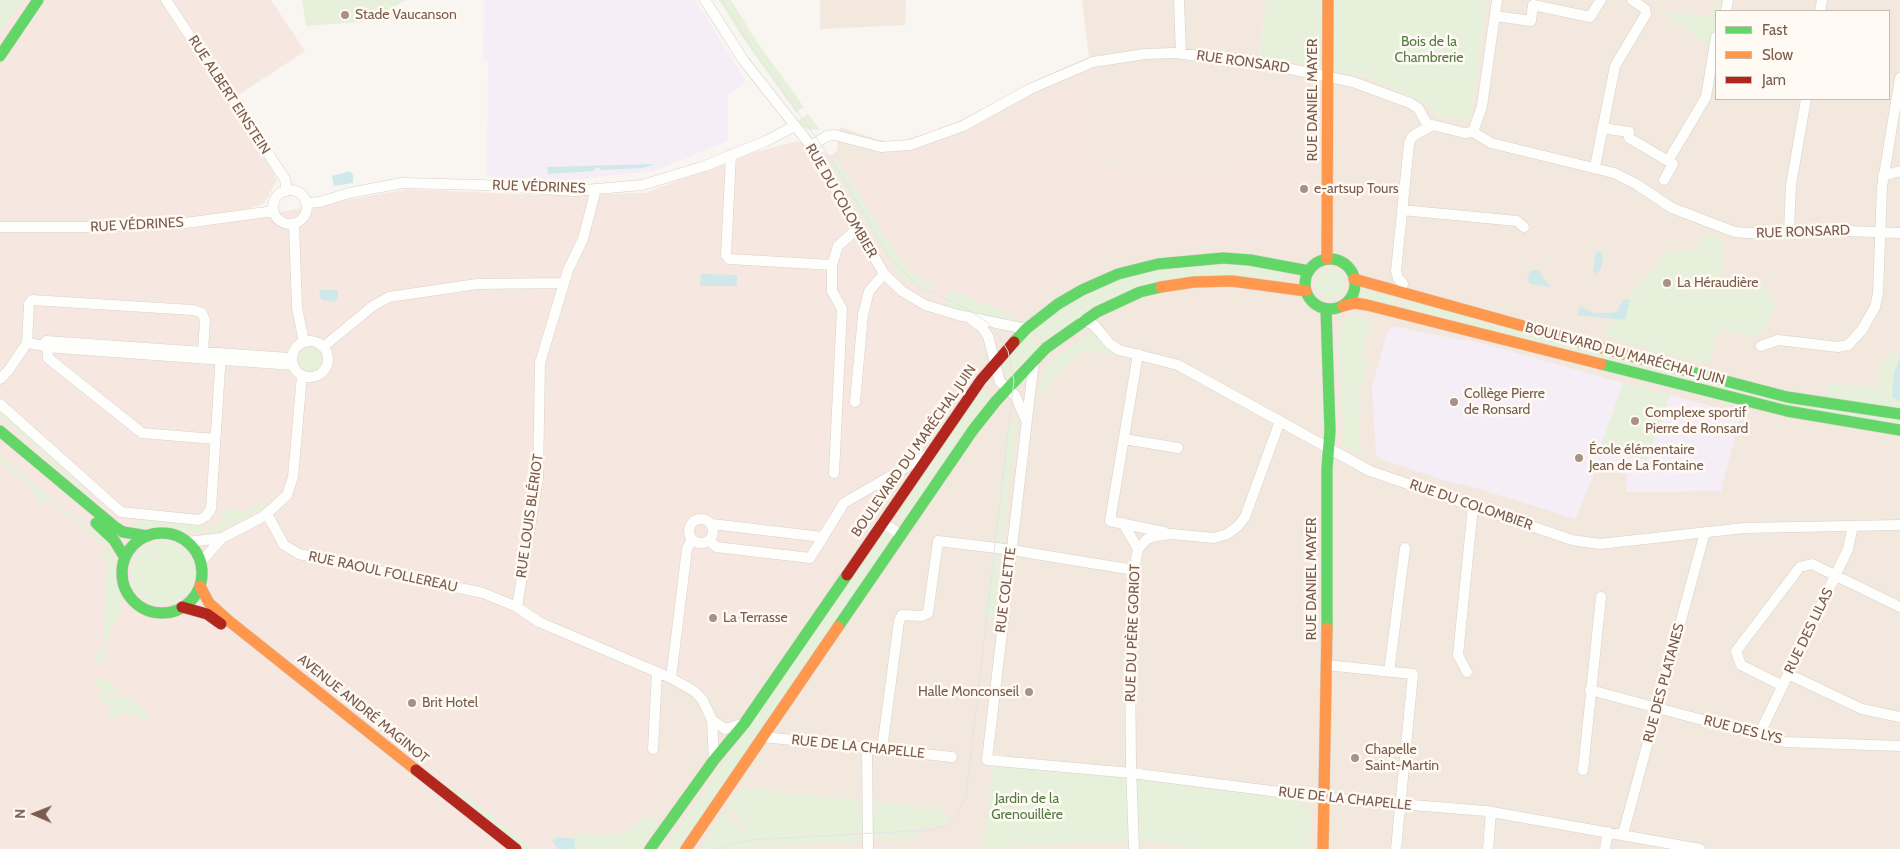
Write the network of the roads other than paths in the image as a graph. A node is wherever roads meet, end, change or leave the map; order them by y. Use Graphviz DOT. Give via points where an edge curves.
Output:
graph roads {
  1 [pos="38,0"];
  2 [pos="166,0"];
  3 [pos="705,0"];
  4 [pos="1179,0"];
  5 [pos="1328,0"];
  6 [pos="1497,0"];
  7 [pos="1601,0"];
  8 [pos="1632,0"];
  9 [pos="1646,4"];
  10 [pos="1495,16"];
  11 [pos="1715,43"];
  12 [pos="1180,54"];
  13 [pos="0,56"];
  14 [pos="1328,75"];
  15 [pos="1900,78"];
  16 [pos="1806,100"];
  17 [pos="1428,126"];
  18 [pos="793,127"];
  19 [pos="1602,128"];
  20 [pos="1473,132"];
  21 [pos="811,146"];
  22 [pos="731,155"];
  23 [pos="1668,161"];
  24 [pos="1595,167"];
  25 [pos="1900,172"];
  26 [pos="1883,176"];
  27 [pos="1664,180"];
  28 [pos="596,189"];
  29 [pos="287,191"];
  30 [pos="306,203"];
  31 [pos="1402,210"];
  32 [pos="274,211"];
  33 [pos="294,224"];
  34 [pos="0,227"];
  35 [pos="1524,227"];
  36 [pos="857,229"];
  37 [pos="1789,230"];
  38 [pos="1879,231"];
  39 [pos="1900,234"];
  40 [pos="1327,259"];
  41 [pos="832,265"];
  42 [pos="1309,271"];
  43 [pos="884,274"];
  44 [pos="1354,279"];
  45 [pos="564,283"];
  46 [pos="1403,284"];
  47 [pos="1306,291"];
  48 [pos="1343,306"];
  49 [pos="1326,309"];
  50 [pos="970,318"];
  51 [pos="1082,320"];
  52 [pos="1026,329"];
  53 [pos="27,342"];
  54 [pos="304,342"];
  55 [pos="47,344"];
  56 [pos="1761,346"];
  57 [pos="323,347"];
  58 [pos="203,352"];
  59 [pos="1138,354"];
  60 [pos="221,357"];
  61 [pos="1034,360"];
  62 [pos="996,361"];
  63 [pos="293,362"];
  64 [pos="302,375"];
  65 [pos="0,379"];
  66 [pos="1008,388"];
  67 [pos="855,402"];
  68 [pos="0,404"];
  69 [pos="1900,414"];
  70 [pos="1027,421"];
  71 [pos="1280,421"];
  72 [pos="1900,430"];
  73 [pos="0,431"];
  74 [pos="215,439"];
  75 [pos="1124,439"];
  76 [pos="0,444"];
  77 [pos="1178,448"];
  78 [pos="1328,448"];
  79 [pos="930,453"];
  80 [pos="834,472"];
  81 [pos="1473,506"];
  82 [pos="267,514"];
  83 [pos="882,522"];
  84 [pos="712,524"];
  85 [pos="1123,524"];
  86 [pos="1900,525"];
  87 [pos="1853,526"];
  88 [pos="1705,532"];
  89 [pos="1171,534"];
  90 [pos="148,536"];
  91 [pos="901,536"];
  92 [pos="822,537"];
  93 [pos="222,538"];
  94 [pos="692,539"];
  95 [pos="709,540"];
  96 [pos="187,542"];
  97 [pos="1405,548"];
  98 [pos="1138,549"];
  99 [pos="1011,550"];
  100 [pos="125,558"];
  101 [pos="201,562"];
  102 [pos="1134,570"];
  103 [pos="1836,575"];
  104 [pos="200,586"];
  105 [pos="1601,596"];
  106 [pos="182,607"];
  107 [pos="517,607"];
  108 [pos="1900,607"];
  109 [pos="1326,665"];
  110 [pos="657,672"];
  111 [pos="1389,672"];
  112 [pos="1467,672"];
  113 [pos="1788,674"];
  114 [pos="671,678"];
  115 [pos="1782,686"];
  116 [pos="1590,690"];
  117 [pos="1657,708"];
  118 [pos="1900,717"];
  119 [pos="712,720"];
  120 [pos="744,724"];
  121 [pos="1759,735"];
  122 [pos="764,736"];
  123 [pos="1900,746"];
  124 [pos="868,748"];
  125 [pos="653,749"];
  126 [pos="882,749"];
  127 [pos="952,757"];
  128 [pos="714,760"];
  129 [pos="987,760"];
  130 [pos="1583,770"];
  131 [pos="1131,773"];
  132 [pos="1326,798"];
  133 [pos="1400,804"];
  134 [pos="1491,812"];
  135 [pos="1608,832"];
  136 [pos="1622,834"];
  137 [pos="652,847"];
  138 [pos="501,849"];
  139 [pos="516,849"];
  140 [pos="686,849"];
  141 [pos="868,849"];
  142 [pos="1134,849"];
  143 [pos="1323,849"];
  144 [pos="1396,849"];
  145 [pos="1488,849"];
  146 [pos="1605,849"];
  147 [pos="1700,849"];
  1 -- 13 [label="main road"];
  2 -- 29 [label="street, RUE ALBERT EINSTEIN" via="285,179"];
  3 -- 18 [label="street, RUE DU COLOMBIER" via="744,61"];
  4 -- 12 [label="street"];
  5 -- 14 [label="main road, RUE DANIEL MAYER"];
  6 -- 10 [label="street"];
  7 -- 10 [label="street" via="1590,18 1533,5 1531,21"];
  8 -- 9 [label="street"];
  9 -- 19 [label="street" via="1645,16 1615,66"];
  10 -- 20 [label="street" via="1482,106"];
  11 -- 23 [label="street" via="1706,97"];
  12 -- 14 [label="street, RUE RONSARD" via="1257,62"];
  12 -- 21 [label="street, RUE RONSARD" via="1145,54 1093,62 1030,90 963,126 910,145 881,147 836,135 827,136"];
  14 -- 17 [label="street, RUE RONSARD" via="1410,103 1418,108"];
  14 -- 40 [label="main road, RUE DANIEL MAYER"];
  15 -- 26 [label="street"];
  16 -- 37 [label="street" via="1791,185"];
  17 -- 20 [label="street, RUE RONSARD"];
  17 -- 31 [label="street" via="1411,138"];
  18 -- 21 [label="street, RUE DU COLOMBIER"];
  18 -- 22 [label="street, RUE VÉDRINES"];
  19 -- 23 [label="street" via="1628,132 1629,138"];
  19 -- 24 [label="street"];
  20 -- 24 [label="street, RUE RONSARD" via="1491,143"];
  21 -- 36 [label="street, RUE DU COLOMBIER"];
  22 -- 28 [label="street, RUE VÉDRINES" via="642,185"];
  22 -- 41 [label="street" via="726,256 729,259"];
  23 -- 27 [label="street" via="1673,164"];
  24 -- 37 [label="street, RUE RONSARD" via="1630,180 1672,208 1726,230 1763,234"];
  25 -- 26 [label="street"];
  26 -- 38 [label="street"];
  28 -- 30 [label="street, RUE VÉDRINES" via="555,191 402,183"];
  28 -- 45 [label="street, RUE LOUIS BLÉRIOT" via="583,239"];
  29 -- 30 [label="street" via="301,194"];
  29 -- 32 [label="street" via="278,196"];
  30 -- 33 [label="street" via="303,218"];
  31 -- 35 [label="street" via="1517,221"];
  31 -- 46 [label="street" via="1396,270"];
  32 -- 33 [label="street" via="284,223"];
  32 -- 34 [label="street, RUE VÉDRINES" via="178,224"];
  33 -- 54 [label="street" via="297,308"];
  36 -- 41 [label="street" via="838,246"];
  36 -- 43 [label="street, RUE DU COLOMBIER"];
  37 -- 38 [label="street, RUE RONSARD"];
  38 -- 39 [label="street, RUE RONSARD"];
  38 -- 56 [label="street" via="1875,307 1855,340 1838,347 1778,340"];
  40 -- 42 [label="main road" via="1313,265"];
  40 -- 44 [label="main road" via="1348,266"];
  41 -- 80 [label="street" via="832,292 842,309"];
  42 -- 47 [label="main road"];
  42 -- 52 [label="main road, BOULEVARD DU MARÉCHAL JUIN" via="1222,258 1158,264 1118,274 1082,290"];
  43 -- 50 [label="street, RUE DU COLOMBIER" via="902,291 925,305"];
  43 -- 67 [label="street" via="869,291 863,315"];
  44 -- 48 [label="main road" via="1353,294"];
  44 -- 69 [label="main road, BOULEVARD DU MARÉCHAL JUIN" via="1732,384 1787,397"];
  45 -- 57 [label="street" via="477,284 389,297 372,306"];
  45 -- 107 [label="street, RUE LOUIS BLÉRIOT" via="540,363 538,478"];
  47 -- 49 [label="main road" via="1314,303"];
  47 -- 51 [label="main road" via="1232,281 1182,283 1140,292"];
  48 -- 49 [label="main road"];
  48 -- 72 [label="main road, BOULEVARD DU MARÉCHAL JUIN" via="1355,303 1368,305 1751,402"];
  49 -- 78 [label="main road, RUE DANIEL MAYER"];
  50 -- 52 [label="street, RUE DU COLOMBIER"];
  50 -- 62 [label="street, RUE DU COLOMBIER" via="988,336"];
  51 -- 59 [label="street, RUE DU COLOMBIER" via="1094,325 1118,350"];
  51 -- 61 [label="main road"];
  52 -- 62 [label="main road, BOULEVARD DU MARÉCHAL JUIN"];
  53 -- 55 [label="street"];
  53 -- 58 [label="street" via="29,304 32,300 193,310 202,313 205,320"];
  53 -- 65 [label="street"];
  54 -- 57 [label="street" via="317,342"];
  54 -- 63 [label="street" via="295,348"];
  55 -- 58 [label="street"];
  55 -- 60 [label="street"];
  55 -- 74 [label="street" via="48,358 142,433"];
  57 -- 64 [label="street" via="328,359 323,371 313,376"];
  58 -- 60 [label="street"];
  59 -- 71 [label="street, RUE DU COLOMBIER" via="1178,365"];
  59 -- 75 [label="street"];
  60 -- 63 [label="street"];
  60 -- 74 [label="street"];
  61 -- 66 [label="main road"];
  61 -- 70 [label="street, RUE COLETTE"];
  62 -- 66 [label="street, RUE DU COLOMBIER" via="1000,382"];
  62 -- 79 [label="main road, BOULEVARD DU MARÉCHAL JUIN"];
  63 -- 64 [label="street"];
  64 -- 82 [label="street" via="293,477 287,495"];
  66 -- 70 [label="street" via="1016,395"];
  66 -- 91 [label="main road" via="973,430"];
  68 -- 74 [label="street" via="121,512 199,520 206,516 211,509"];
  70 -- 99 [label="street, RUE COLETTE"];
  71 -- 78 [label="street, RUE DU COLOMBIER"];
  71 -- 89 [label="street, RUE DU PÈRE GORIOT" via="1245,517 1238,526 1214,538"];
  73 -- 90 [label="main road" via="123,532"];
  75 -- 77 [label="street"];
  75 -- 85 [label="street" via="1110,522"];
  76 -- 100 [label="main road" via="107,532"];
  78 -- 81 [label="street, RUE DU COLOMBIER" via="1370,471"];
  78 -- 109 [label="main road, RUE DANIEL MAYER"];
  79 -- 83 [label="main road, BOULEVARD DU MARÉCHAL JUIN"];
  79 -- 92 [label="street" via="844,503"];
  81 -- 88 [label="street, RUE DU COLOMBIER" via="1590,544"];
  81 -- 112 [label="street" via="1458,655"];
  82 -- 93 [label="street"];
  82 -- 107 [label="street, RUE RAOUL FOLLEREAU" via="284,545 299,554 483,593"];
  83 -- 91 [label="street"];
  83 -- 120 [label="main road, BOULEVARD DU MARÉCHAL JUIN"];
  84 -- 92 [label="street"];
  84 -- 94 [label="street" via="706,519 694,521 689,528"];
  84 -- 95 [label="street"];
  85 -- 89 [label="street"];
  85 -- 98 [label="street"];
  86 -- 87 [label="street, RUE DU COLOMBIER"];
  87 -- 88 [label="street, RUE DU COLOMBIER"];
  87 -- 103 [label="street, RUE DES LILAS" via="1848,549"];
  88 -- 117 [label="street, RUE DES PLATANES"];
  89 -- 98 [label="street, RUE DU PÈRE GORIOT" via="1147,539"];
  90 -- 96 [label="main road" via="172,534"];
  90 -- 100 [label="main road" via="132,547"];
  91 -- 122 [label="main road"];
  92 -- 95 [label="street" via="810,558 716,547"];
  93 -- 96 [label="street"];
  93 -- 101 [label="street"];
  94 -- 95 [label="street" via="699,543"];
  94 -- 114 [label="street" via="686,549"];
  96 -- 101 [label="main road"];
  97 -- 111 [label="street"];
  98 -- 102 [label="street, RUE DU PÈRE GORIOT"];
  99 -- 102 [label="street"];
  99 -- 126 [label="street" via="938,542 928,613 900,617"];
  99 -- 129 [label="street, RUE COLETTE"];
  100 -- 106 [label="main road" via="123,577 134,601 160,612"];
  101 -- 104 [label="main road"];
  102 -- 131 [label="street, RUE DU PÈRE GORIOT" via="1130,640"];
  103 -- 108 [label="street"];
  103 -- 113 [label="street, RUE DES LILAS"];
  103 -- 115 [label="street" via="1812,564 1800,567 1736,651 1741,665"];
  104 -- 106 [label="main road"];
  104 -- 139 [label="main road, AVENUE ANDRÉ MAGINOT" via="209,602 229,621"];
  105 -- 116 [label="street"];
  106 -- 138 [label="main road, AVENUE ANDRÉ MAGINOT" via="214,618"];
  107 -- 110 [label="street" via="540,622"];
  109 -- 111 [label="street"];
  109 -- 132 [label="main road, RUE DANIEL MAYER"];
  110 -- 114 [label="street"];
  110 -- 125 [label="street"];
  111 -- 133 [label="street" via="1413,674"];
  113 -- 115 [label="street, RUE DES LILAS"];
  113 -- 118 [label="street" via="1862,709"];
  114 -- 119 [label="street" via="702,699"];
  115 -- 121 [label="street, RUE DES LILAS"];
  116 -- 117 [label="street, RUE DES LYS"];
  116 -- 130 [label="street"];
  117 -- 121 [label="street, RUE DES LYS"];
  117 -- 136 [label="street, RUE DES PLATANES"];
  119 -- 120 [label="street" via="725,729"];
  119 -- 128 [label="street"];
  120 -- 128 [label="main road, BOULEVARD DU MARÉCHAL JUIN"];
  121 -- 123 [label="street, RUE DES LYS" via="1785,742"];
  122 -- 124 [label="street, RUE DE LA CHAPELLE"];
  122 -- 140 [label="main road"];
  124 -- 126 [label="street, RUE DE LA CHAPELLE"];
  124 -- 141 [label="street"];
  126 -- 127 [label="street, RUE DE LA CHAPELLE"];
  128 -- 137 [label="main road, BOULEVARD DU MARÉCHAL JUIN"];
  129 -- 131 [label="street, RUE DE LA CHAPELLE"];
  131 -- 132 [label="street, RUE DE LA CHAPELLE"];
  131 -- 142 [label="street, RUE DU PÈRE GORIOT"];
  132 -- 133 [label="street, RUE DE LA CHAPELLE"];
  132 -- 143 [label="main road, RUE DANIEL MAYER"];
  133 -- 134 [label="street, RUE DE LA CHAPELLE"];
  133 -- 144 [label="street"];
  134 -- 135 [label="street, RUE DE LA CHAPELLE"];
  134 -- 145 [label="street"];
  135 -- 136 [label="street, RUE DE LA CHAPELLE"];
  135 -- 146 [label="street"];
  136 -- 147 [label="street, RUE DE LA CHAPELLE"];
}
